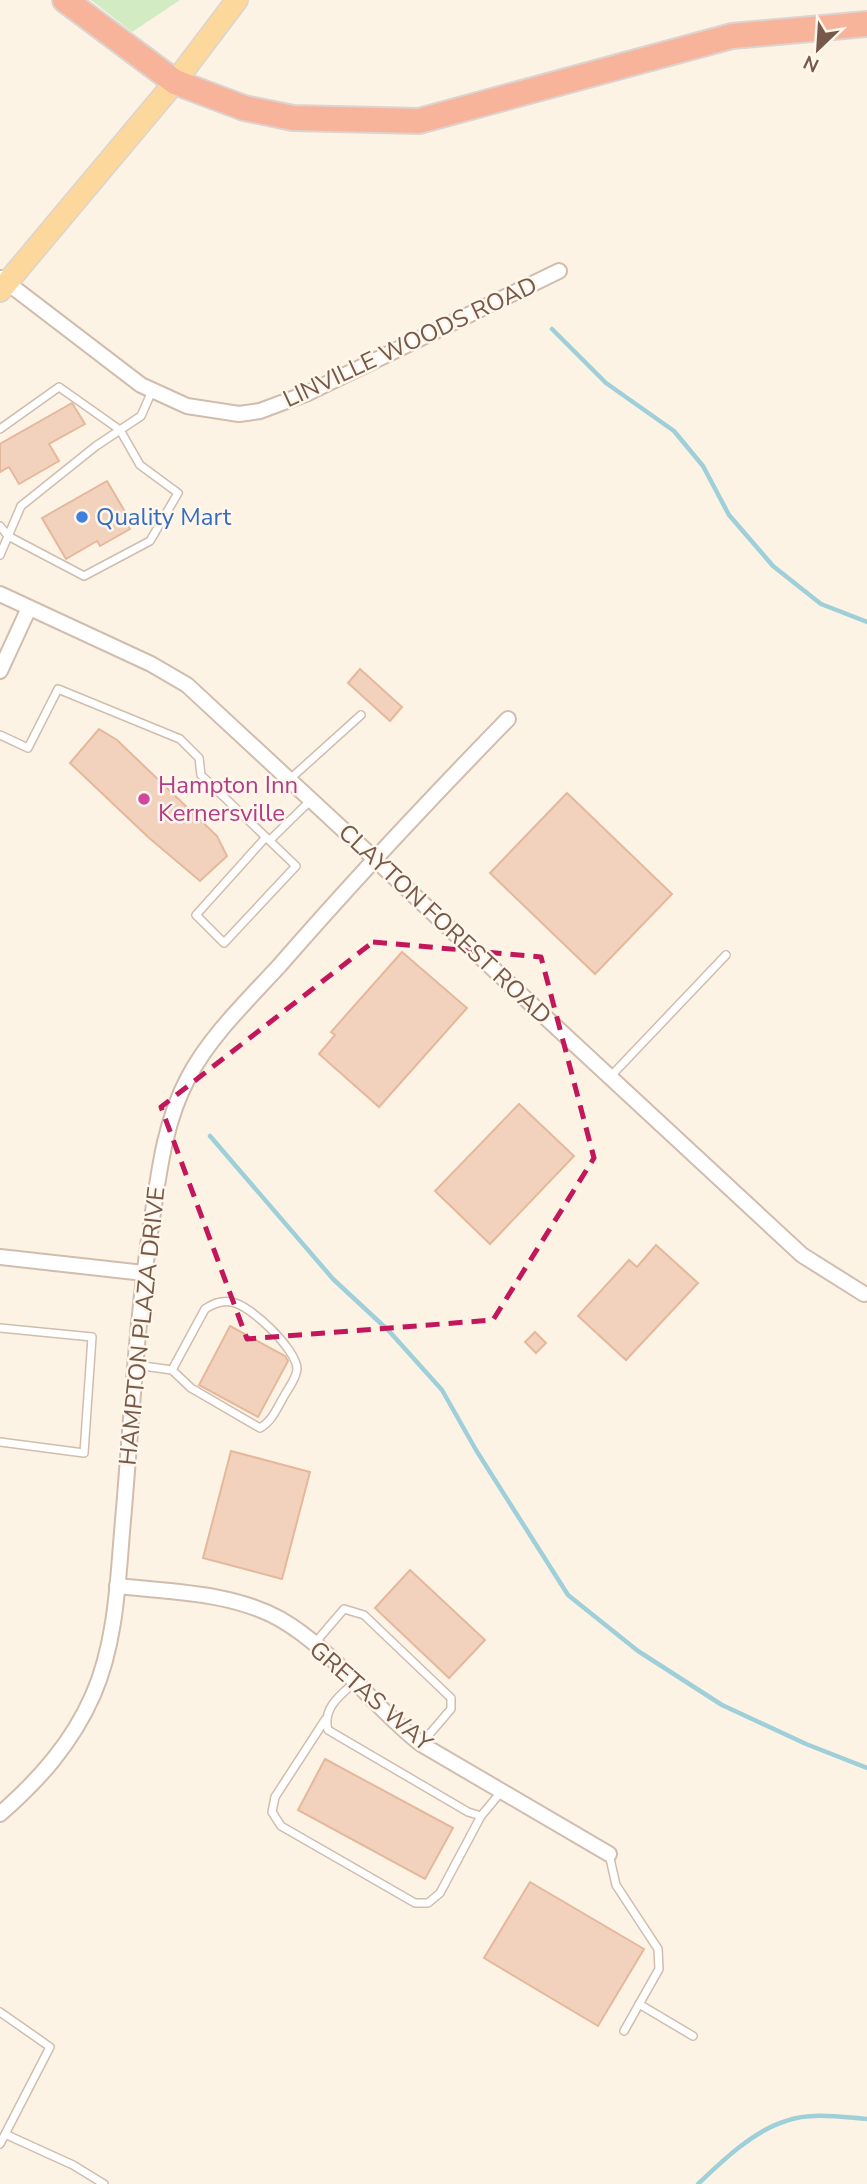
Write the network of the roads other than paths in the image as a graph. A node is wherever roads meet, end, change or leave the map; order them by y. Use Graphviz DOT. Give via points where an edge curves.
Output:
graph roads {
  1 [pos="65,0"];
  2 [pos="237,0"];
  3 [pos="867,24"];
  4 [pos="176,82"];
  5 [pos="559,271"];
  6 [pos="2,283"];
  7 [pos="152,391"];
  8 [pos="0,429"];
  9 [pos="120,430"];
  10 [pos="0,526"];
  11 [pos="8,536"];
  12 [pos="0,555"];
  13 [pos="0,594"];
  14 [pos="29,608"];
  15 [pos="0,671"];
  16 [pos="361,715"];
  17 [pos="508,719"];
  18 [pos="0,736"];
  19 [pos="290,779"];
  20 [pos="311,799"];
  21 [pos="268,839"];
  22 [pos="373,858"];
  23 [pos="726,955"];
  24 [pos="610,1077"];
  25 [pos="0,1257"];
  26 [pos="144,1273"];
  27 [pos="864,1294"];
  28 [pos="0,1328"];
  29 [pos="136,1365"];
  30 [pos="172,1370"];
  31 [pos="0,1442"];
  32 [pos="117,1586"];
  33 [pos="314,1644"];
  34 [pos="354,1683"];
  35 [pos="325,1720"];
  36 [pos="421,1744"];
  37 [pos="501,1792"];
  38 [pos="0,1814"];
  39 [pos="481,1816"];
  40 [pos="609,1854"];
  41 [pos="639,2004"];
  42 [pos="0,2012"];
  43 [pos="624,2031"];
  44 [pos="693,2036"];
  45 [pos="7,2135"];
  46 [pos="0,2144"];
  47 [pos="104,2184"];
  1 -- 4 [label="highway"];
  2 -- 4 [label="main road"];
  3 -- 4 [label="highway" via="732,36 419,121 293,118 244,108"];
  4 -- 6 [label="main road"];
  5 -- 7 [label="street, LINVILLE WOODS ROAD" via="380,360 260,411 216,412"];
  6 -- 7 [label="street, LINVILLE WOODS ROAD"];
  7 -- 9 [label="lane" via="141,416"];
  8 -- 9 [label="lane" via="59,387"];
  9 -- 11 [label="lane" via="21,506"];
  9 -- 11 [label="lane" via="140,465 178,494 150,541 84,576"];
  10 -- 11 [label="lane"];
  11 -- 12 [label="lane"];
  13 -- 14 [label="street, CLAYTON FOREST ROAD"];
  14 -- 15 [label="street"];
  14 -- 19 [label="street, CLAYTON FOREST ROAD" via="187,685"];
  16 -- 19 [label="lane"];
  17 -- 22 [label="street, HAMPTON PLAZA DRIVE"];
  18 -- 21 [label="lane" via="28,748 58,688 180,739 199,758 201,775"];
  19 -- 20 [label="street, CLAYTON FOREST ROAD"];
  20 -- 21 [label="lane"];
  20 -- 22 [label="street, CLAYTON FOREST ROAD"];
  21 -- 21 [label="lane" via="296,866 224,943 196,915"];
  22 -- 24 [label="street, CLAYTON FOREST ROAD"];
  22 -- 26 [label="street, HAMPTON PLAZA DRIVE" via="213,1041 188,1078 160,1166"];
  23 -- 24 [label="lane"];
  24 -- 27 [label="street, CLAYTON FOREST ROAD" via="802,1255"];
  25 -- 26 [label="street"];
  26 -- 29 [label="street, HAMPTON PLAZA DRIVE"];
  28 -- 31 [label="lane" via="92,1337 84,1453"];
  29 -- 30 [label="lane"];
  29 -- 32 [label="street, HAMPTON PLAZA DRIVE"];
  30 -- 30 [label="lane" via="191,1388 260,1428 269,1423 297,1371 295,1357 283,1341 231,1302 205,1309"];
  32 -- 33 [label="street, GRETAS WAY" via="214,1596 280,1619"];
  32 -- 38 [label="street, HAMPTON PLAZA DRIVE" via="105,1661 81,1719 42,1775"];
  33 -- 34 [label="street, GRETAS WAY"];
  33 -- 36 [label="lane" via="344,1609 364,1615 451,1698 451,1709"];
  34 -- 35 [label="lane" via="336,1699"];
  34 -- 36 [label="street, GRETAS WAY"];
  35 -- 39 [label="lane" via="328,1730"];
  35 -- 39 [label="lane" via="275,1797 272,1812 281,1826 415,1903 428,1903 440,1893"];
  36 -- 37 [label="street, GRETAS WAY"];
  37 -- 39 [label="lane"];
  37 -- 40 [label="street, GRETAS WAY"];
  40 -- 41 [label="lane" via="616,1885 658,1949 659,1969"];
  41 -- 43 [label="lane"];
  41 -- 44 [label="lane"];
  42 -- 45 [label="lane" via="50,2047"];
  45 -- 46 [label="lane"];
  45 -- 47 [label="lane"];
}
